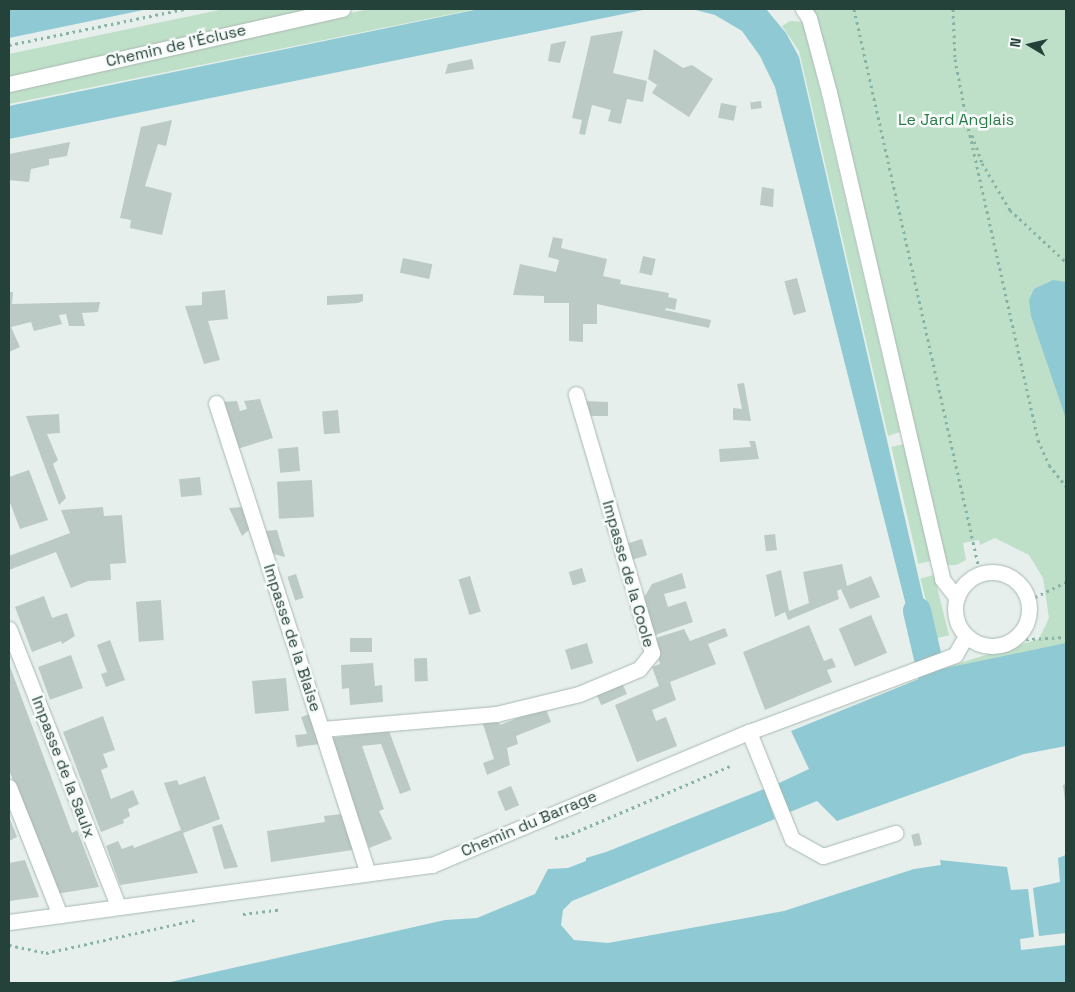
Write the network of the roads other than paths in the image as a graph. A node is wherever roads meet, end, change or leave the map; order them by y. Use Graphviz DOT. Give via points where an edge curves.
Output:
graph roads {
  1 [pos="343,9"];
  2 [pos="803,9"];
  3 [pos="9,84"];
  4 [pos="576,394"];
  5 [pos="216,403"];
  6 [pos="956,598"];
  7 [pos="9,629"];
  8 [pos="966,636"];
  9 [pos="322,730"];
  10 [pos="749,732"];
  11 [pos="9,786"];
  12 [pos="895,833"];
  13 [pos="368,873"];
  14 [pos="118,906"];
  15 [pos="60,915"];
  16 [pos="9,922"];
  1 -- 3 [label="street, Chemin de l'Écluse"];
  2 -- 6 [label="street" via="809,18 829,92 942,579"];
  4 -- 9 [label="street, Impasse de la Coole" via="652,653 639,669 579,694 496,714"];
  5 -- 9 [label="street, Impasse de la Blaise"];
  6 -- 8 [label="street" via="956,618"];
  6 -- 8 [label="street" via="962,587 980,573 1006,574 1024,589 1029,600 1027,622 1013,640 988,646"];
  7 -- 14 [label="street, Impasse de la Saulx"];
  8 -- 10 [label="street, Chemin du Barrage" via="955,655"];
  9 -- 13 [label="street, Impasse de la Blaise"];
  10 -- 12 [label="street" via="792,839 823,856"];
  10 -- 13 [label="street, Chemin du Barrage" via="432,864"];
  11 -- 15 [label="street"];
  13 -- 14 [label="street, Chemin du Barrage"];
  14 -- 15 [label="street, Chemin du Barrage"];
  15 -- 16 [label="street, Chemin du Barrage"];
}
